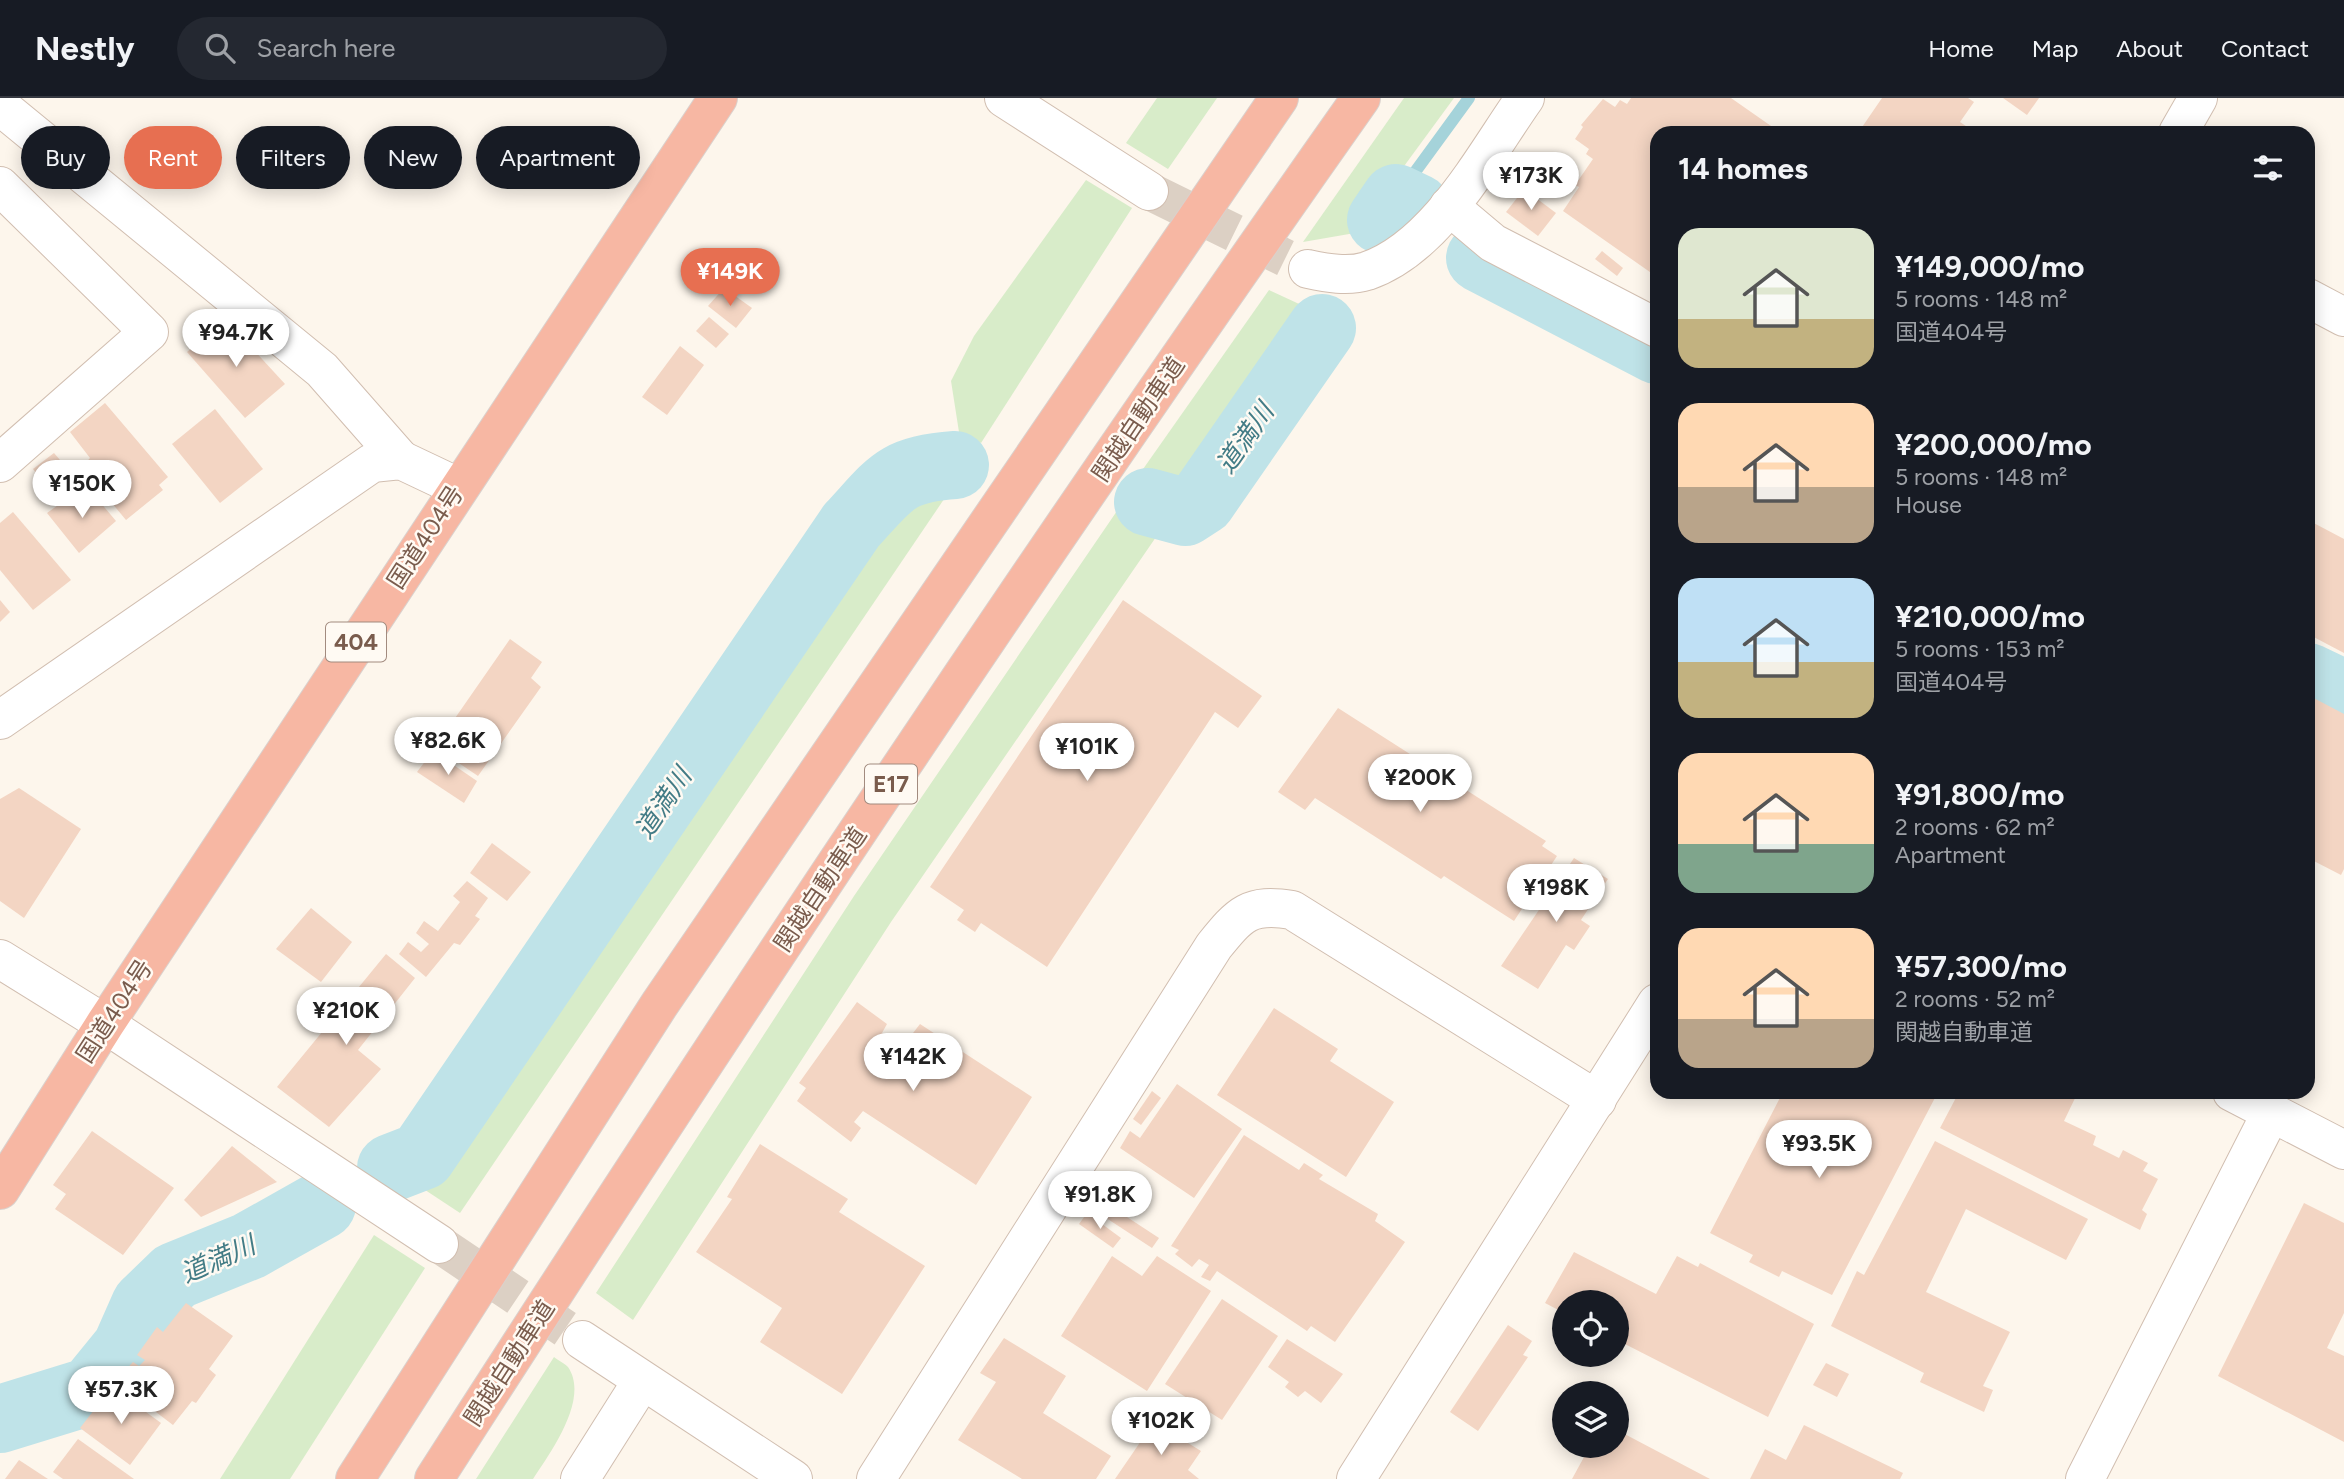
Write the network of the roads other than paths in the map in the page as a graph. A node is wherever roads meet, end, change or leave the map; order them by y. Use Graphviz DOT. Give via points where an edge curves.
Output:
graph roads {
  1 [pos="718,98"];
  2 [pos="1004,98"];
  3 [pos="1279,98"];
  4 [pos="1361,98"];
  5 [pos="1525,98"];
  6 [pos="2198,98"];
  7 [pos="0,106"];
  8 [pos="2182,126"];
  9 [pos="0,186"];
  10 [pos="1149,191"];
  11 [pos="1449,206"];
  12 [pos="1308,269"];
  13 [pos="2315,302"];
  14 [pos="2344,317"];
  15 [pos="1650,324"];
  16 [pos="401,460"];
  17 [pos="0,463"];
  18 [pos="458,487"];
  19 [pos="0,720"];
  20 [pos="0,959"];
  21 [pos="1650,1014"];
  22 [pos="105,1024"];
  23 [pos="2245,1099"];
  24 [pos="1597,1100"];
  25 [pos="2271,1113"];
  26 [pos="2344,1150"];
  27 [pos="0,1190"];
  28 [pos="439,1244"];
  29 [pos="582,1340"];
  30 [pos="642,1381"];
  31 [pos="355,1479"];
  32 [pos="434,1479"];
  33 [pos="580,1479"];
  34 [pos="793,1479"];
  35 [pos="876,1479"];
  36 [pos="1356,1479"];
  37 [pos="2084,1479"];
  1 -- 18 [label="highway, 国道404号 / 404"];
  2 -- 10 [label="street"];
  3 -- 31 [label="highway, E17" via="659,1006"];
  4 -- 32 [label="highway, 関越自動車道 / E17" via="757,982"];
  5 -- 11 [label="street"];
  6 -- 8 [label="street"];
  7 -- 16 [label="street" via="322,370"];
  9 -- 17 [label="street" via="149,332"];
  11 -- 12 [label="street" via="1407,251 1365,272 1334,274"];
  11 -- 15 [label="street" via="1493,243"];
  13 -- 14 [label="street"];
  16 -- 18 [label="street"];
  16 -- 19 [label="street" via="372,463"];
  18 -- 22 [label="highway, 国道404号 / 404"];
  20 -- 22 [label="street"];
  21 -- 24 [label="street"];
  22 -- 27 [label="highway, 国道404号 / 404"];
  22 -- 28 [label="street"];
  23 -- 25 [label="street"];
  24 -- 35 [label="street" via="1292,910 1253,908 1236,919 1214,946"];
  24 -- 36 [label="street"];
  25 -- 26 [label="street"];
  25 -- 37 [label="street"];
  29 -- 30 [label="street"];
  30 -- 33 [label="street"];
  30 -- 34 [label="street"];
}
